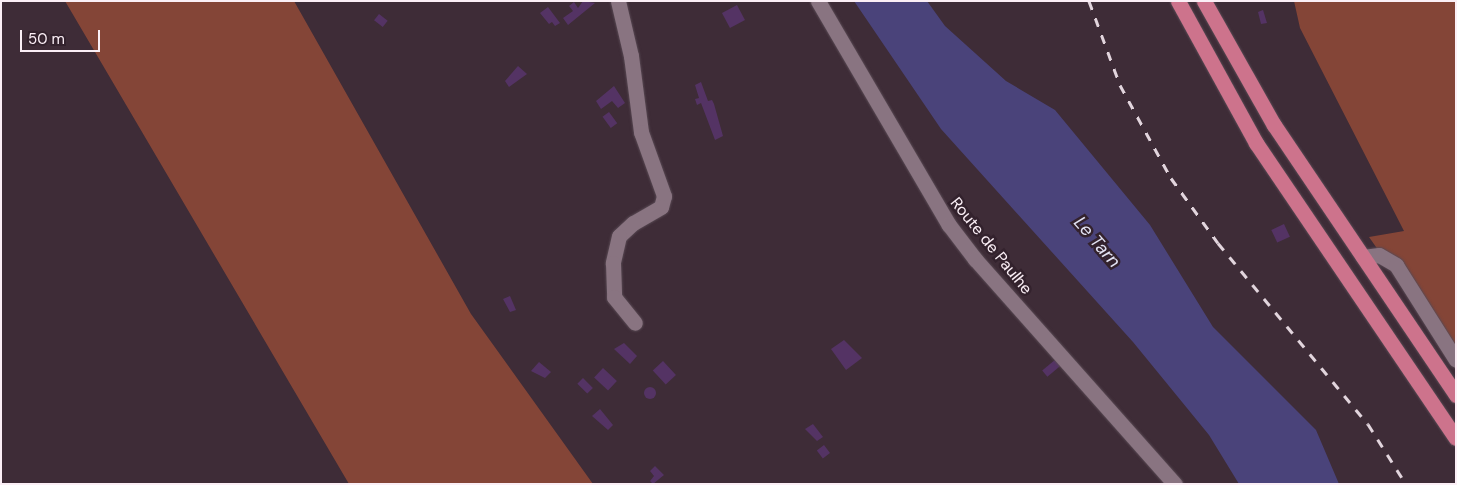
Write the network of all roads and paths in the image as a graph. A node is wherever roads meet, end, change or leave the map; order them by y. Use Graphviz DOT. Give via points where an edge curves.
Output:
graph roads {
  1 [pos="618,1"];
  2 [pos="818,1"];
  3 [pos="1178,1"];
  4 [pos="1204,1"];
  5 [pos="1362,257"];
  6 [pos="636,322"];
  7 [pos="1456,360"];
  8 [pos="1456,394"];
  9 [pos="1456,438"];
  10 [pos="1175,484"];
  1 -- 6 [label="street" via="632,56 642,132 664,196 661,208 633,223 619,236 615,254 614,297"];
  2 -- 10 [label="street, Route de Paulhe" via="948,225"];
  3 -- 9 [label="main road" via="1261,151"];
  4 -- 5 [label="main road" via="1274,125"];
  5 -- 7 [label="street" via="1379,255 1396,265"];
  5 -- 8 [label="main road"];
}
